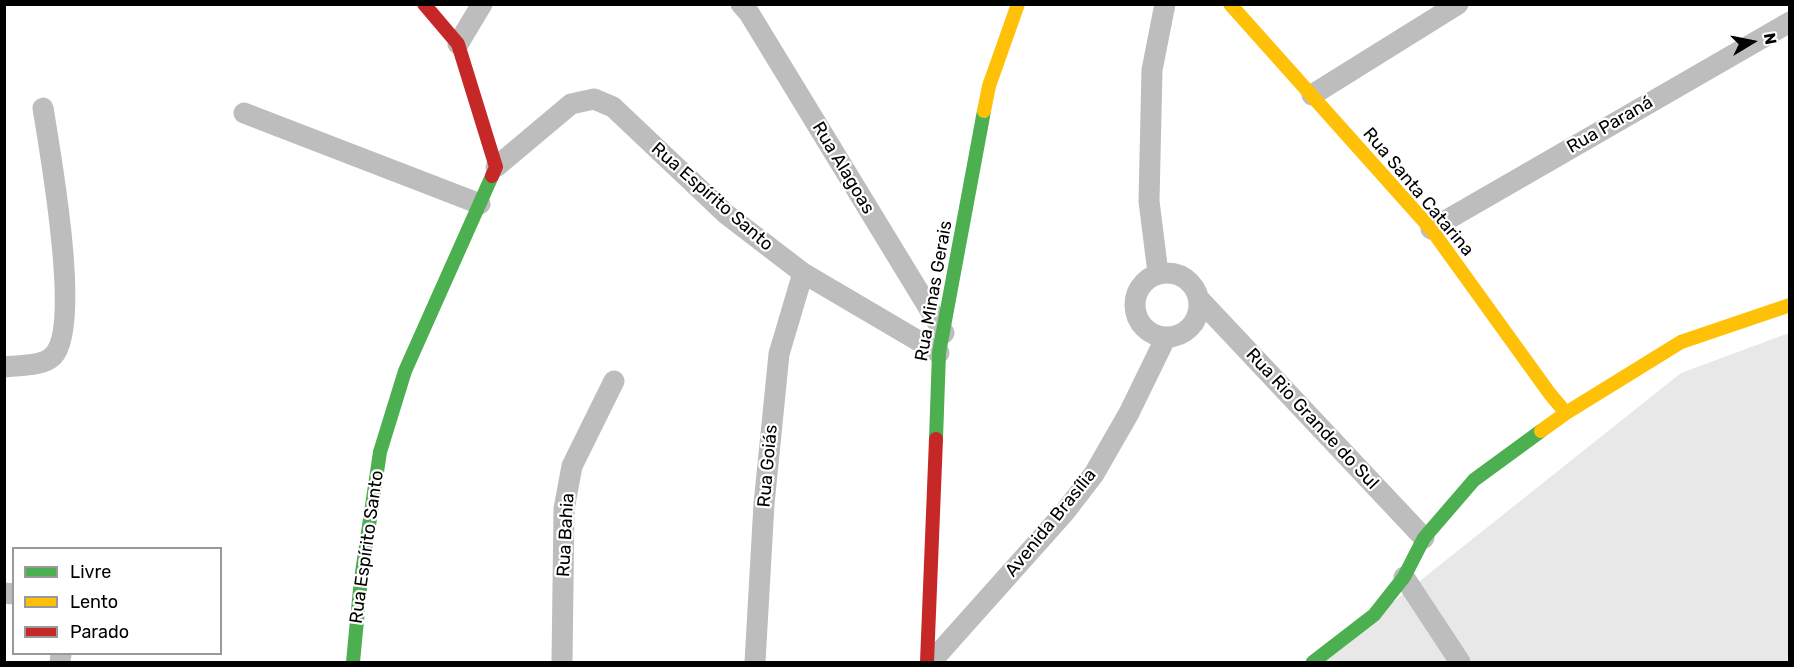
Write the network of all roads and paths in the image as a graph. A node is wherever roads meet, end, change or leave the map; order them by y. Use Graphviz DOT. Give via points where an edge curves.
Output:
graph roads {
  1 [pos="424,4"];
  2 [pos="482,4"];
  3 [pos="741,4"];
  4 [pos="1018,4"];
  5 [pos="1165,4"];
  6 [pos="1230,4"];
  7 [pos="1458,4"];
  8 [pos="1790,22"];
  9 [pos="458,44"];
  10 [pos="1312,95"];
  11 [pos="43,108"];
  12 [pos="244,113"];
  13 [pos="496,167"];
  14 [pos="480,204"];
  15 [pos="1431,229"];
  16 [pos="803,273"];
  17 [pos="1158,273"];
  18 [pos="1200,300"];
  19 [pos="1790,305"];
  20 [pos="1166,337"];
  21 [pos="941,343"];
  22 [pos="4,367"];
  23 [pos="614,381"];
  24 [pos="1566,413"];
  25 [pos="1424,538"];
  26 [pos="1404,577"];
  27 [pos="353,663"];
  28 [pos="562,663"];
  29 [pos="755,663"];
  30 [pos="929,663"];
  31 [pos="1313,663"];
  32 [pos="1460,663"];
  1 -- 9 [label="street"];
  2 -- 9 [label="street"];
  3 -- 21 [label="street, Rua Alagoas"];
  4 -- 21 [label="street, Rua Minas Gerais" via="988,86"];
  5 -- 17 [label="street" via="1152,70 1149,201"];
  6 -- 10 [label="street, Rua Santa Catarina"];
  7 -- 10 [label="street"];
  8 -- 15 [label="street, Rua Paraná"];
  9 -- 13 [label="street"];
  10 -- 15 [label="street, Rua Santa Catarina"];
  11 -- 22 [label="street" via="66,282 62,342 52,357 39,363"];
  12 -- 14 [label="street"];
  13 -- 14 [label="street, Rua Espírito Santo"];
  13 -- 16 [label="street, Rua Espírito Santo" via="571,104 594,99 613,107 726,213"];
  14 -- 27 [label="street, Rua Espírito Santo" via="405,371 380,452"];
  15 -- 24 [label="street, Rua Santa Catarina"];
  16 -- 21 [label="street, Rua Espírito Santo"];
  16 -- 29 [label="street, Rua Goiás" via="779,354 764,504"];
  17 -- 18 [label="street" via="1180,274 1190,281"];
  17 -- 20 [label="street" via="1140,287 1135,308 1145,328"];
  18 -- 20 [label="street" via="1195,322 1187,331"];
  18 -- 25 [label="street, Rua Rio Grande do Sul"];
  19 -- 24 [label="street" via="1681,342"];
  20 -- 30 [label="street, Avenida Brasília" via="1094,474 1064,513"];
  21 -- 30 [label="street, Rua Minas Gerais"];
  23 -- 28 [label="street, Rua Bahia" via="572,466 564,509"];
  24 -- 25 [label="street" via="1474,480"];
  25 -- 26 [label="street"];
  26 -- 31 [label="street" via="1374,615"];
  26 -- 32 [label="street"];
}
